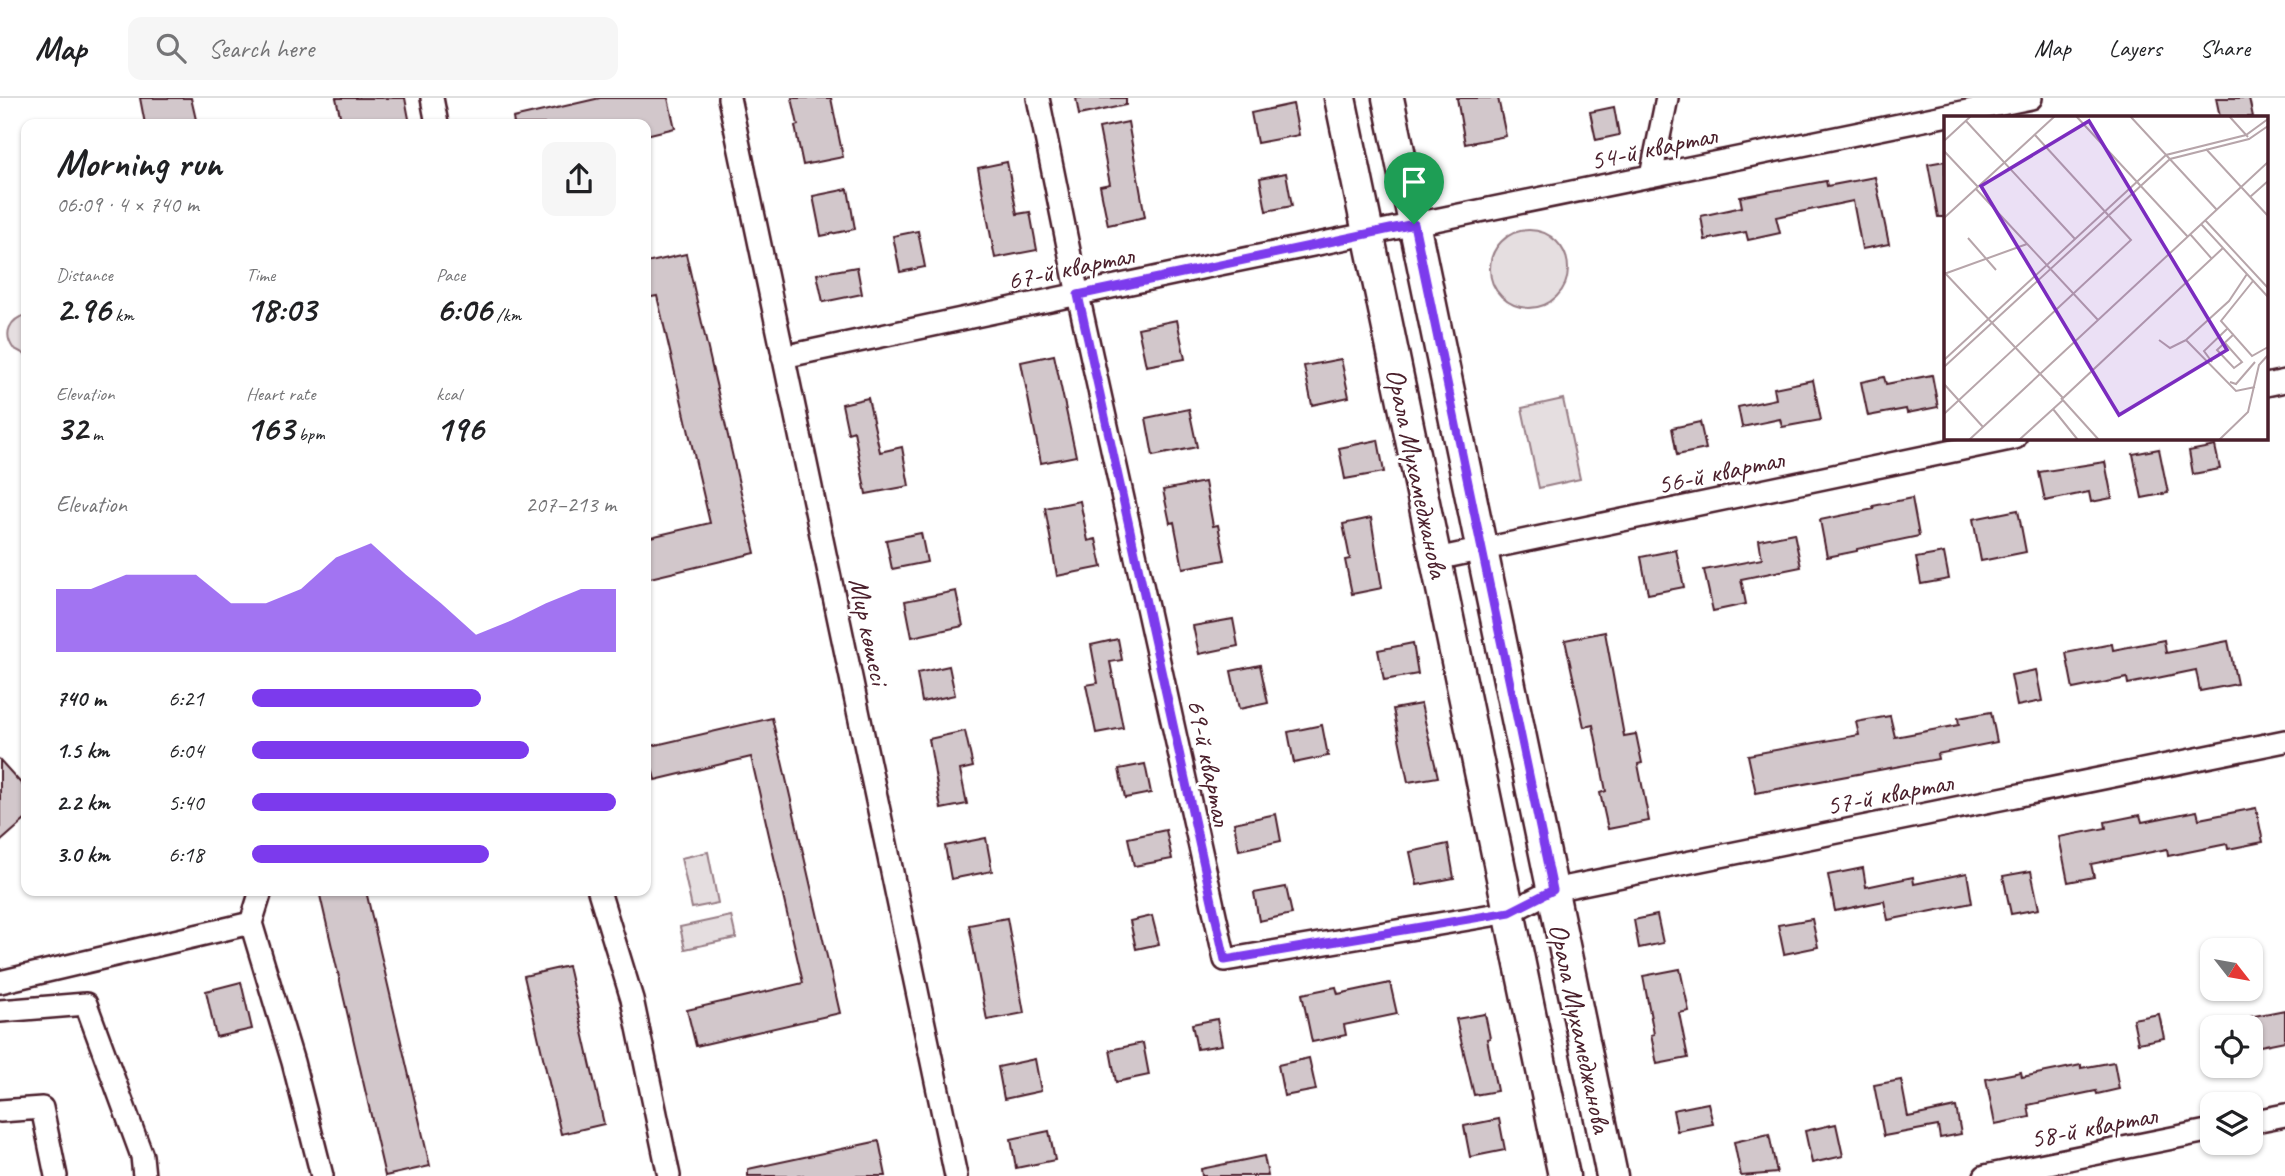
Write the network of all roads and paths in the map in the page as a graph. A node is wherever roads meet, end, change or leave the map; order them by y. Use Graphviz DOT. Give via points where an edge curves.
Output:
graph roads {
  1 [pos="432,98"];
  2 [pos="729,98"];
  3 [pos="1038,98"];
  4 [pos="1340,98"];
  5 [pos="1388,98"];
  6 [pos="1667,98"];
  7 [pos="2031,98"];
  8 [pos="436,119"];
  9 [pos="1651,176"];
  10 [pos="1414,224"];
  11 [pos="1368,234"];
  12 [pos="1078,295"];
  13 [pos="783,357"];
  14 [pos="2010,439"];
  15 [pos="1482,549"];
  16 [pos="1436,559"];
  17 [pos="2285,741"];
  18 [pos="1553,890"];
  19 [pos="259,896"];
  20 [pos="601,896"];
  21 [pos="1510,912"];
  22 [pos="251,923"];
  23 [pos="0,982"];
  24 [pos="0,1011"];
  25 [pos="0,1111"];
  26 [pos="2285,1115"];
  27 [pos="2263,1119"];
  28 [pos="2200,1132"];
  29 [pos="56,1176"];
  30 [pos="144,1176"];
  31 [pos="322,1176"];
  32 [pos="669,1176"];
  33 [pos="956,1176"];
  34 [pos="1564,1176"];
  35 [pos="1612,1176"];
  36 [pos="1985,1176"];
  1 -- 8 [label="street"];
  2 -- 13 [label="street, Мир көшесі"];
  3 -- 12 [label="street"];
  4 -- 11 [label="street, Орала Мухамеджанова"];
  5 -- 10 [label="street, Орала Мухамеджанова"];
  6 -- 9 [label="street"];
  7 -- 9 [label="street, 54-й квартал"];
  9 -- 10 [label="street, 54-й квартал"];
  10 -- 11 [label="street, 54-й квартал"];
  10 -- 15 [label="street, Орала Мухамеджанова"];
  11 -- 12 [label="street, 67-й квартал"];
  11 -- 16 [label="street, Орала Мухамеджанова"];
  12 -- 13 [label="street, 67-й квартал"];
  12 -- 21 [label="street, 69-й квартал" via="1225,960"];
  13 -- 33 [label="street, Мир көшесі"];
  14 -- 15 [label="street, 56-й квартал"];
  15 -- 16 [label="street, 56-й квартал"];
  15 -- 18 [label="street, Орала Мухамеджанова"];
  16 -- 21 [label="street, Орала Мухамеджанова"];
  17 -- 18 [label="street, 57-й квартал"];
  18 -- 21 [label="street, 57-й квартал"];
  18 -- 35 [label="street, Орала Мухамеджанова"];
  19 -- 22 [label="street"];
  20 -- 32 [label="street" via="632,999"];
  21 -- 34 [label="street, Орала Мухамеджанова"];
  22 -- 23 [label="street"];
  22 -- 31 [label="street"];
  24 -- 30 [label="street" via="86,1004 142,1156"];
  25 -- 29 [label="street" via="42,1108"];
  26 -- 27 [label="street"];
  28 -- 36 [label="street, 58-й квартал"];
}
